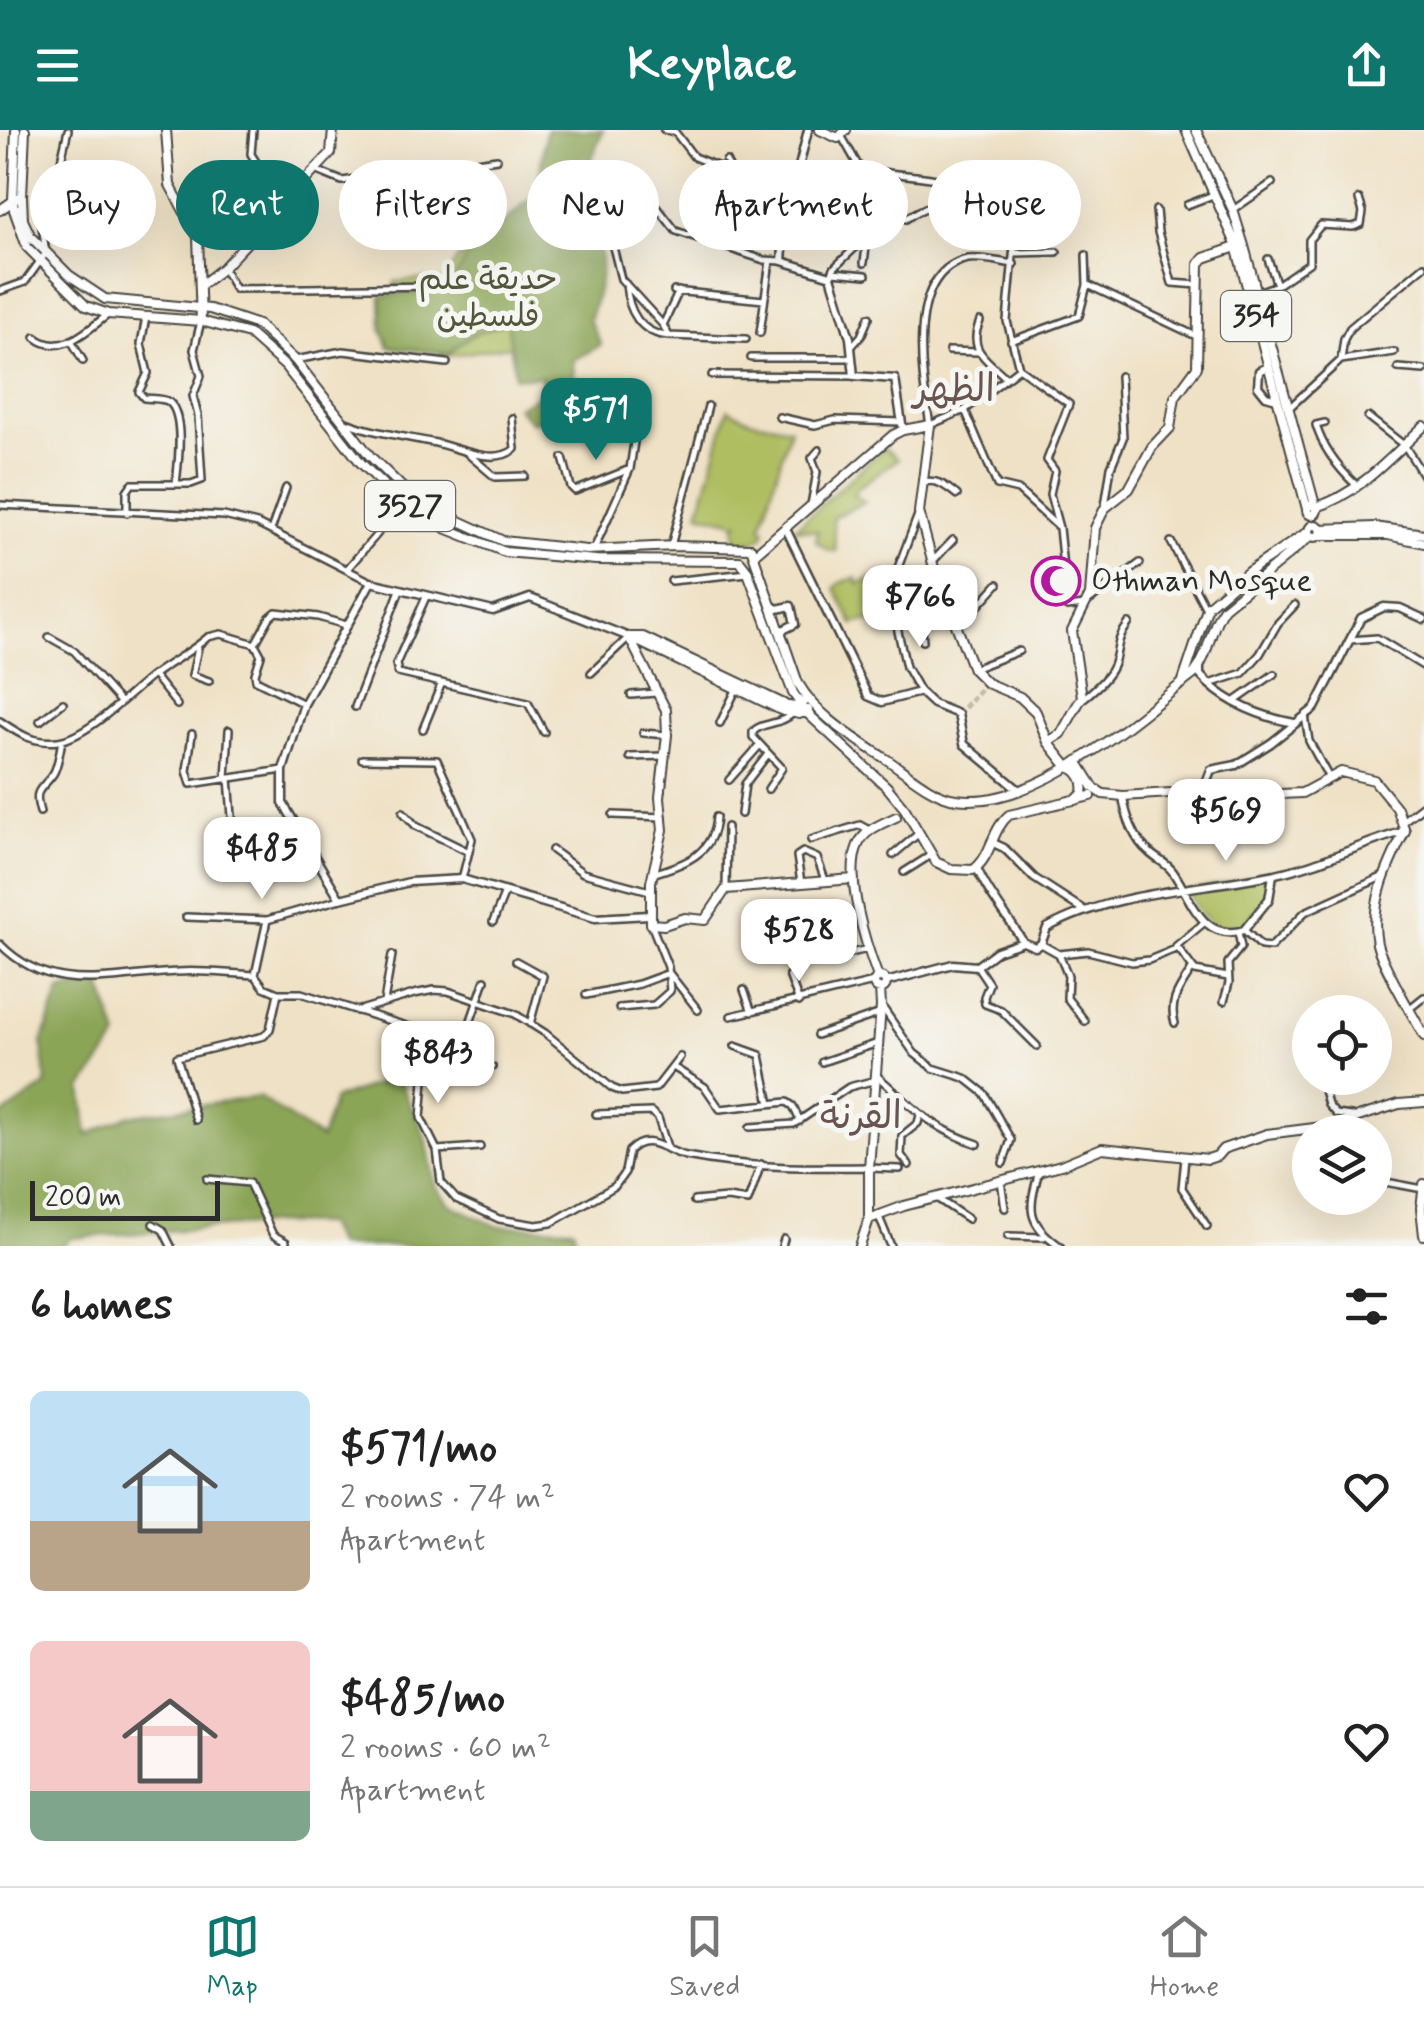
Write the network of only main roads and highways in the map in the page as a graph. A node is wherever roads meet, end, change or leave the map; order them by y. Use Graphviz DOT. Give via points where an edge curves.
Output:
graph roads {
  1 [pos="16,130"];
  2 [pos="25,130"];
  3 [pos="166,130"];
  4 [pos="333,130"];
  5 [pos="820,130"];
  6 [pos="1186,130"];
  7 [pos="1196,130"];
  8 [pos="844,133"];
  9 [pos="11,206"];
  10 [pos="1236,247"];
  11 [pos="201,284"];
  12 [pos="200,308"];
  13 [pos="201,321"];
  14 [pos="1422,431"];
  15 [pos="1312,511"];
  16 [pos="1319,530"];
  17 [pos="1424,534"];
  18 [pos="1424,543"];
  19 [pos="1302,544"];
  20 [pos="1286,545"];
  21 [pos="755,554"];
  22 [pos="748,571"];
  23 [pos="768,628"];
  24 [pos="781,631"];
  25 [pos="630,638"];
  26 [pos="1182,684"];
  27 [pos="805,705"];
  28 [pos="786,708"];
  29 [pos="833,722"];
  30 [pos="822,728"];
  31 [pos="1048,742"];
  32 [pos="1078,761"];
  33 [pos="1068,768"];
  34 [pos="1022,791"];
  35 [pos="1097,793"];
  36 [pos="1076,800"];
  37 [pos="900,803"];
  38 [pos="1033,808"];
  39 [pos="896,817"];
  40 [pos="912,822"];
  41 [pos="854,880"];
  42 [pos="1424,1036"];
  43 [pos="1424,1102"];
  44 [pos="1424,1186"];
  45 [pos="874,1218"];
  46 [pos="1424,1235"];
  47 [pos="860,1246"];
  1 -- 9 [label="main road, 3527"];
  2 -- 9 [label="main road, 3527"];
  3 -- 11 [label="main road" via="170,185 198,236"];
  4 -- 11 [label="main road" via="334,147 315,170"];
  5 -- 8 [label="main road"];
  6 -- 10 [label="main road, 354"];
  7 -- 15 [label="main road, 354" via="1232,210 1258,292"];
  9 -- 12 [label="main road, 3527" via="46,253 111,302"];
  9 -- 13 [label="main road, 3527" via="38,262 86,306"];
  10 -- 15 [label="main road, 354" via="1264,369"];
  10 -- 31 [label="main road" via="1199,264 1196,366 1176,397 1170,428 1129,489 1105,508 1093,538 1090,595 1072,634 1081,700"];
  11 -- 12 [label="main road"];
  12 -- 13 [label="main road"];
  12 -- 21 [label="main road, 3527" via="258,325 404,489 503,541 594,549 743,547"];
  13 -- 22 [label="main road, 3527" via="249,334 397,498 445,528 505,552 596,560 736,558"];
  14 -- 15 [label="main road" via="1356,486"];
  15 -- 16 [label="main road, 354"];
  15 -- 16 [label="main road, 354"];
  15 -- 20 [label="main road" via="1308,529"];
  16 -- 17 [label="main road" via="1374,527"];
  16 -- 18 [label="main road"];
  16 -- 19 [label="main road"];
  16 -- 19 [label="main road"];
  16 -- 20 [label="main road"];
  19 -- 26 [label="main road" via="1224,608 1200,666"];
  20 -- 26 [label="main road" via="1214,599"];
  21 -- 22 [label="main road" via="743,556"];
  21 -- 24 [label="main road"];
  21 -- 31 [label="main road" via="902,426 930,426 919,512 952,618 973,669 1036,712"];
  22 -- 23 [label="main road"];
  23 -- 24 [label="main road"];
  23 -- 27 [label="main road"];
  24 -- 27 [label="main road"];
  25 -- 28 [label="main road"];
  25 -- 28 [label="main road" via="643,637"];
  25 -- 41 [label="main road" via="659,692 668,735 650,920 705,920 726,889"];
  26 -- 32 [label="main road"];
  27 -- 28 [label="main road"];
  27 -- 29 [label="main road"];
  27 -- 30 [label="main road"];
  28 -- 30 [label="main road"];
  29 -- 30 [label="main road"];
  29 -- 34 [label="main road" via="952,799"];
  30 -- 37 [label="main road"];
  31 -- 33 [label="main road"];
  32 -- 33 [label="main road"];
  32 -- 35 [label="main road"];
  33 -- 34 [label="main road"];
  33 -- 36 [label="main road" via="1084,784"];
  34 -- 38 [label="main road" via="1020,802"];
  35 -- 36 [label="main road"];
  35 -- 42 [label="main road" via="1302,793 1341,772 1374,780 1404,826 1384,876 1378,946"];
  36 -- 38 [label="main road"];
  37 -- 39 [label="main road"];
  37 -- 40 [label="main road"];
  38 -- 40 [label="main road" via="999,823 977,868 936,862"];
  39 -- 40 [label="main road"];
  39 -- 41 [label="main road" via="869,830 858,845"];
  41 -- 45 [label="main road" via="881,1009 869,1168"];
  43 -- 45 [label="main road" via="1267,1134 1208,1159 1102,1148"];
  44 -- 46 [label="main road"];
  45 -- 47 [label="main road"];
}
